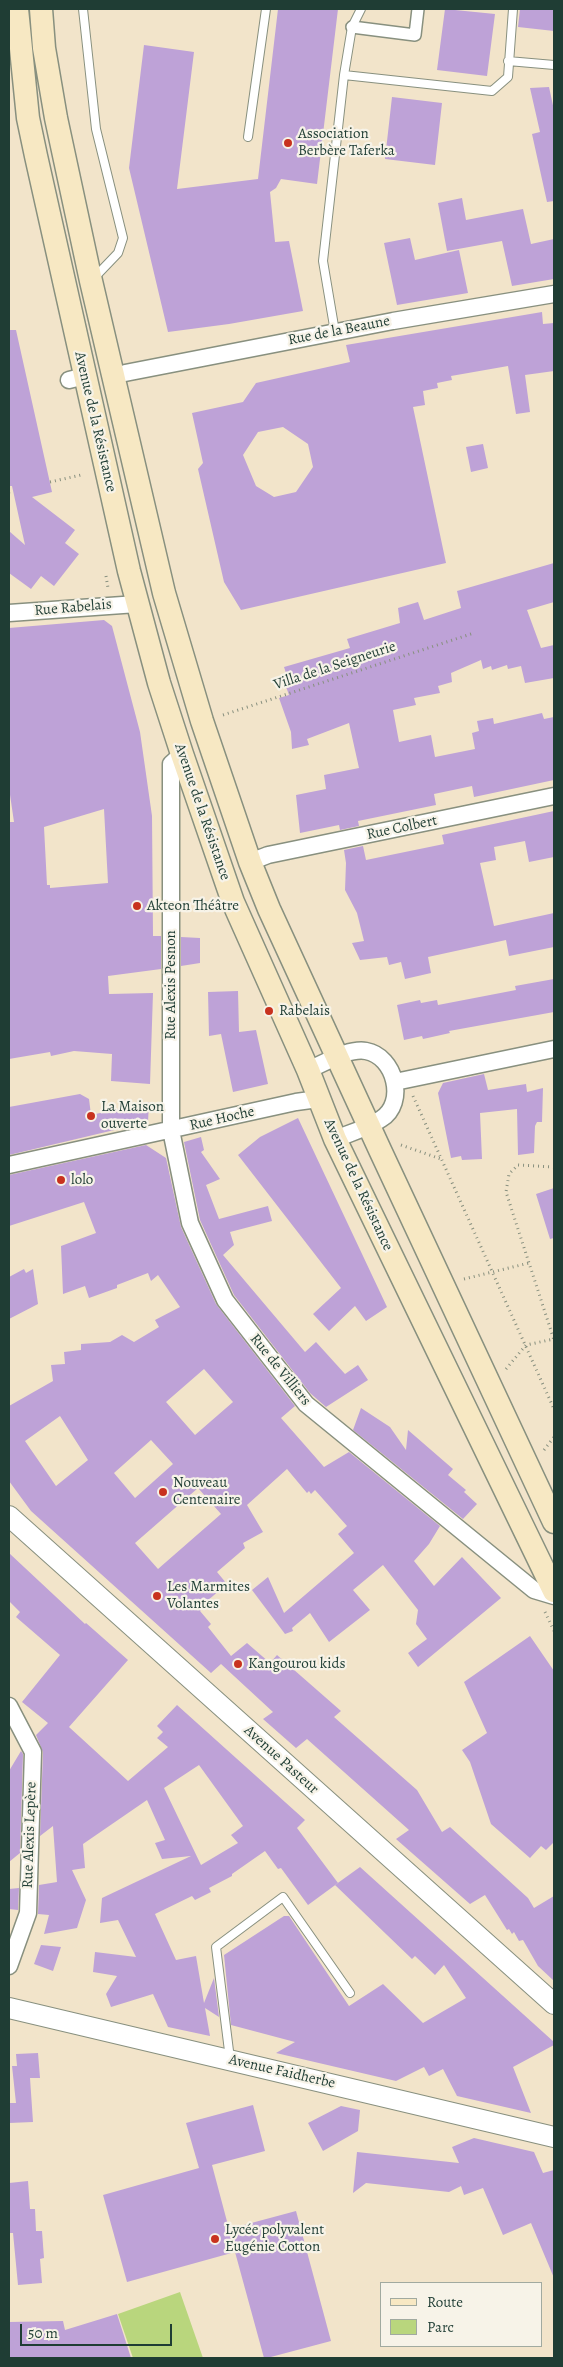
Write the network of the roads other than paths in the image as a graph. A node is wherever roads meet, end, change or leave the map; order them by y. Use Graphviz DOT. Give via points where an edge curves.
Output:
graph roads {
  1 [pos="16,9"];
  2 [pos="41,9"];
  3 [pos="83,9"];
  4 [pos="266,9"];
  5 [pos="362,9"];
  6 [pos="418,9"];
  7 [pos="513,9"];
  8 [pos="352,27"];
  9 [pos="508,61"];
  10 [pos="554,65"];
  11 [pos="344,75"];
  12 [pos="248,137"];
  13 [pos="91,281"];
  14 [pos="554,294"];
  15 [pos="336,332"];
  16 [pos="125,373"];
  17 [pos="132,604"];
  18 [pos="9,614"];
  19 [pos="176,759"];
  20 [pos="554,796"];
  21 [pos="250,862"];
  22 [pos="554,1049"];
  23 [pos="338,1057"];
  24 [pos="308,1070"];
  25 [pos="401,1081"];
  26 [pos="318,1099"];
  27 [pos="369,1124"];
  28 [pos="171,1130"];
  29 [pos="335,1139"];
  30 [pos="9,1165"];
  31 [pos="9,1516"];
  32 [pos="554,1522"];
  33 [pos="554,1591"];
  34 [pos="554,1596"];
  35 [pos="9,1706"];
  36 [pos="9,1966"];
  37 [pos="350,1993"];
  38 [pos="554,2004"];
  39 [pos="9,2008"];
  40 [pos="230,2060"];
  41 [pos="554,2137"];
  1 -- 17 [label="main road, Avenue de la Résistance" via="28,118 77,378"];
  2 -- 13 [label="main road, Avenue de la Résistance" via="56,118"];
  3 -- 13 [label="lane" via="96,129 123,238 118,253"];
  4 -- 12 [label="lane"];
  5 -- 8 [label="lane"];
  6 -- 8 [label="street" via="415,35"];
  7 -- 9 [label="lane"];
  8 -- 11 [label="lane"];
  9 -- 10 [label="lane"];
  9 -- 11 [label="lane" via="508,77 492,91"];
  11 -- 15 [label="lane" via="323,261"];
  13 -- 21 [label="main road, Avenue de la Résistance" via="164,593 202,722"];
  14 -- 15 [label="street, Rue de la Beaune"];
  15 -- 16 [label="street, Rue de la Beaune"];
  17 -- 18 [label="street, Rue Rabelais"];
  17 -- 19 [label="main road, Avenue de la Résistance"];
  19 -- 24 [label="main road, Avenue de la Résistance" via="233,902"];
  19 -- 28 [label="street, Rue Alexis Pesnon"];
  20 -- 21 [label="street, Rue Colbert" via="268,855"];
  21 -- 23 [label="main road, Avenue de la Résistance"];
  22 -- 25 [label="street"];
  23 -- 24 [label="street"];
  23 -- 25 [label="street" via="353,1051 368,1051 381,1059"];
  23 -- 27 [label="main road, Avenue de la Résistance"];
  24 -- 26 [label="main road, Avenue de la Résistance"];
  25 -- 27 [label="street" via="383,1119"];
  26 -- 28 [label="street, Rue Hoche"];
  26 -- 29 [label="main road, Avenue de la Résistance"];
  27 -- 29 [label="street"];
  27 -- 32 [label="main road, Avenue de la Résistance"];
  28 -- 30 [label="street, Rue Hoche"];
  28 -- 34 [label="street, Rue de Villiers" via="190,1223 225,1300 306,1404 534,1590"];
  29 -- 33 [label="main road, Avenue de la Résistance"];
  31 -- 38 [label="street, Avenue Pasteur"];
  35 -- 36 [label="street, Rue Alexis Lepère" via="33,1752 28,1913"];
  37 -- 40 [label="lane" via="283,1898 216,1947"];
  39 -- 40 [label="street, Avenue Faidherbe"];
  40 -- 41 [label="street, Avenue Faidherbe"];
}
